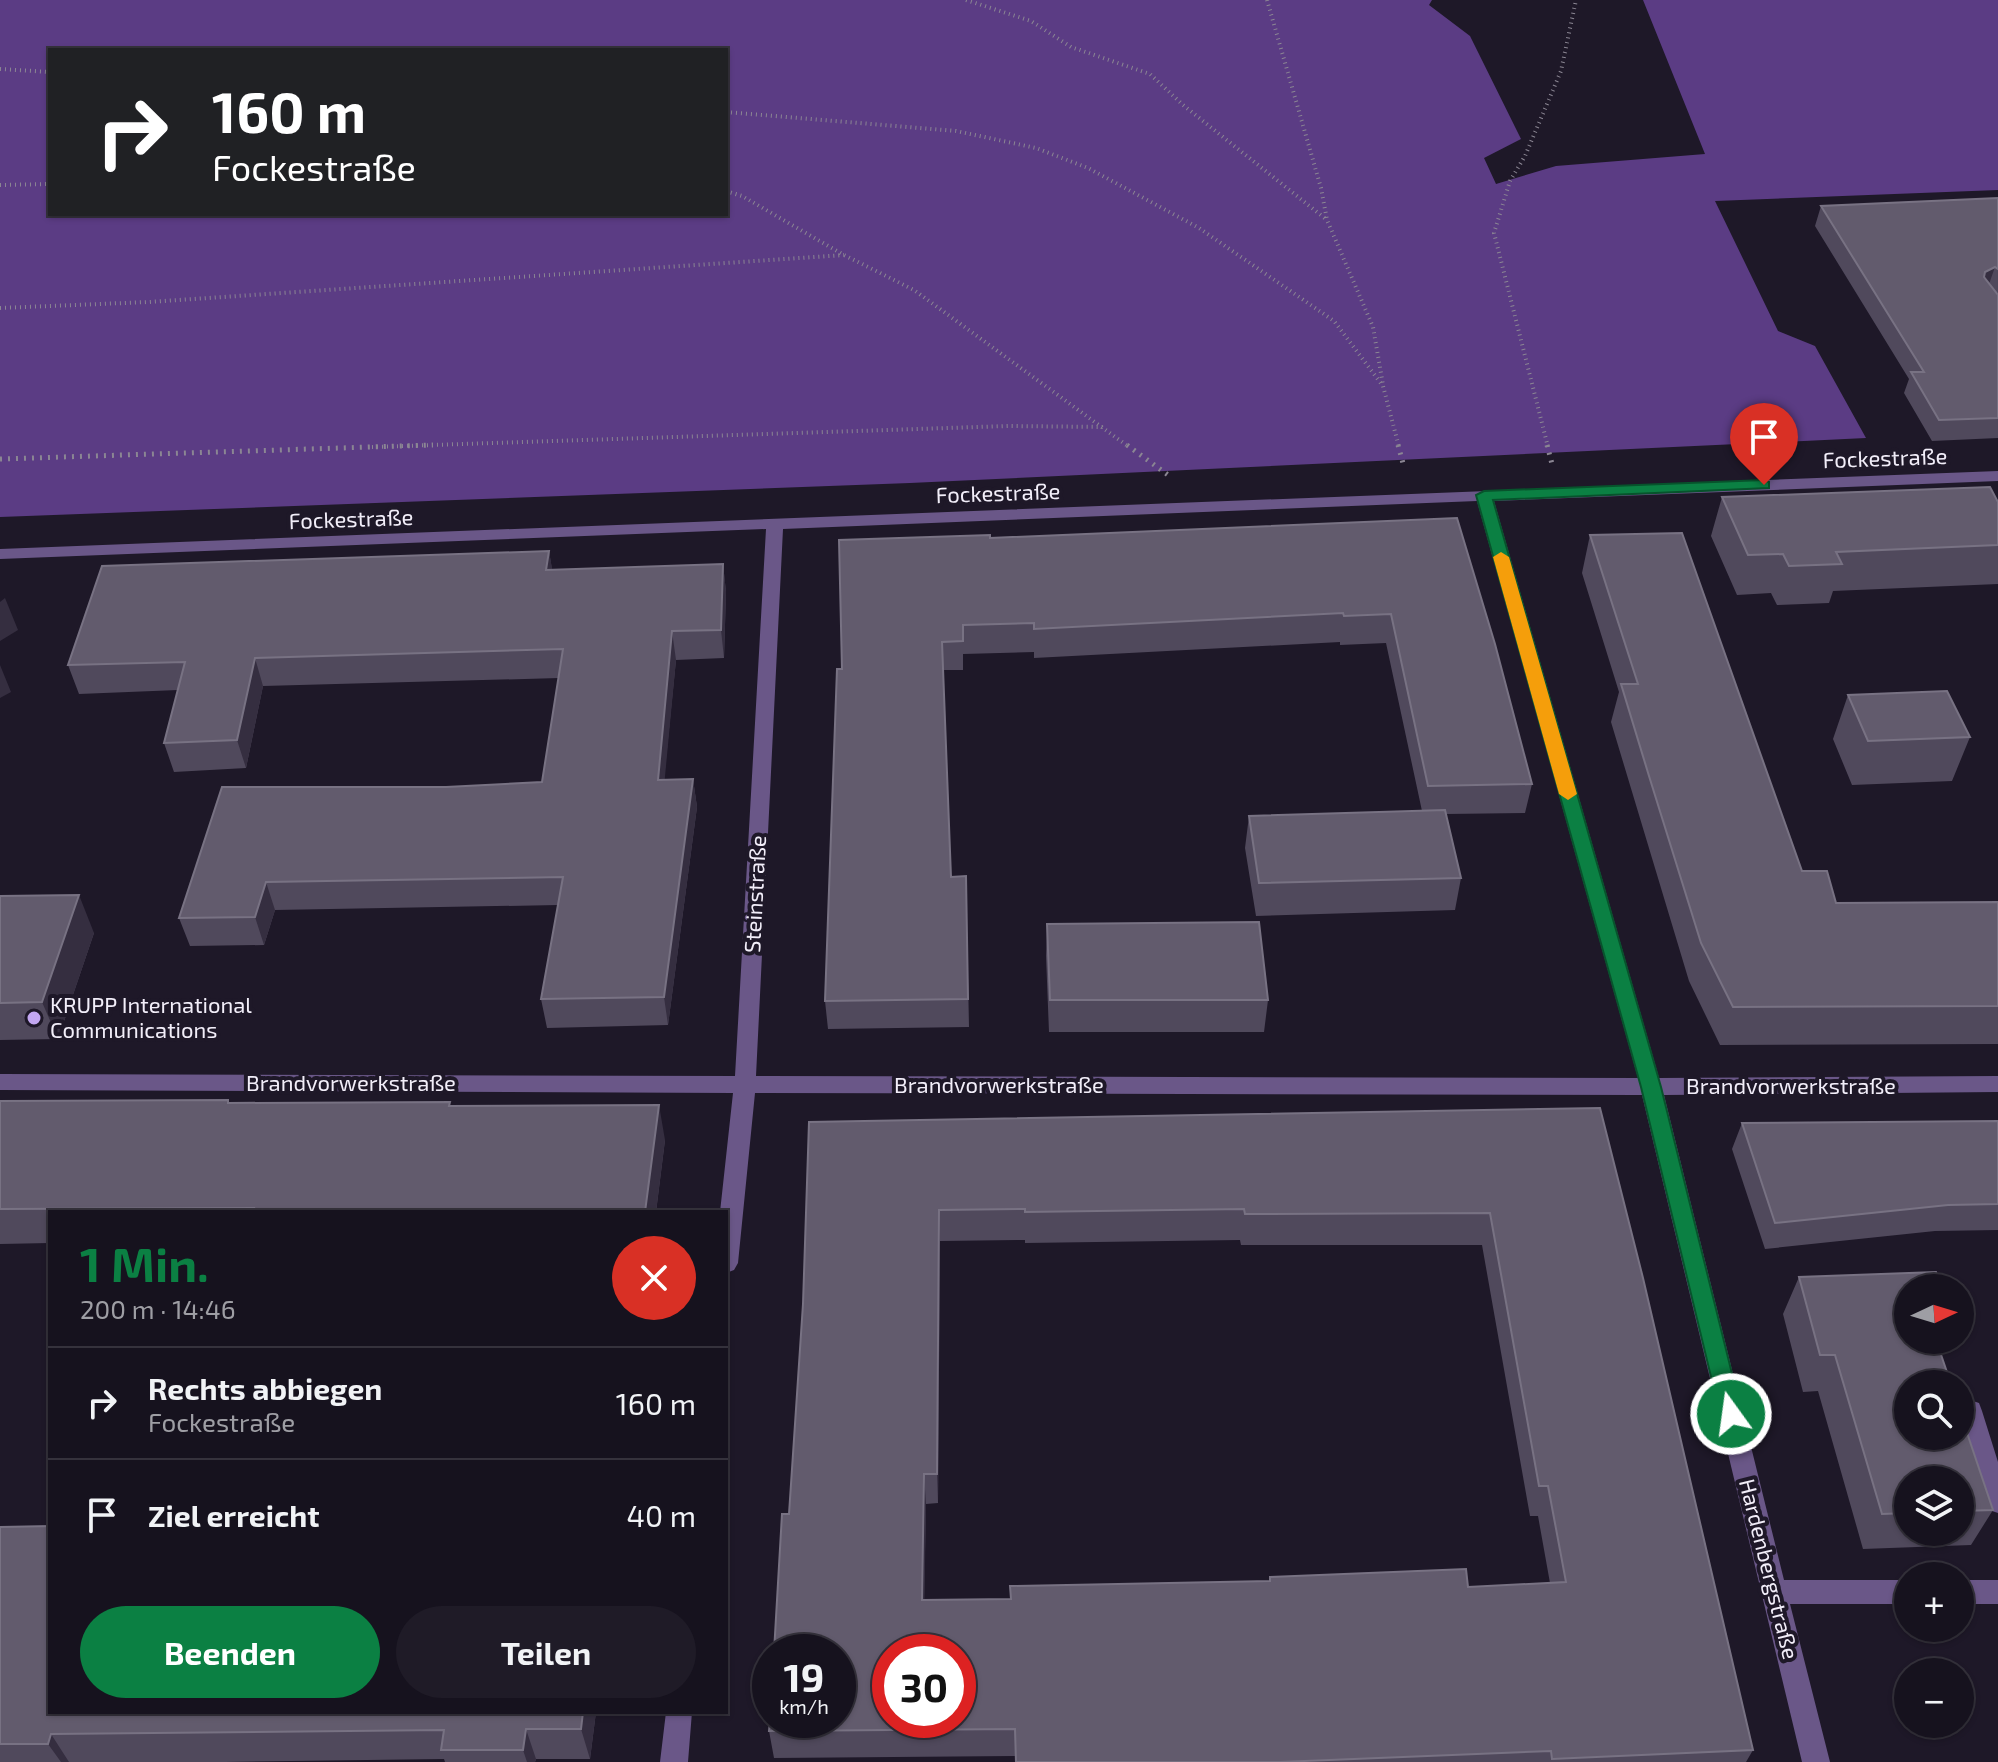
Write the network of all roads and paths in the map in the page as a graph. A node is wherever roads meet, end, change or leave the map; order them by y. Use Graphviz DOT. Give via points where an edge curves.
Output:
graph roads {
  1 [pos="966,0"];
  2 [pos="1267,0"];
  3 [pos="1576,0"];
  4 [pos="0,69"];
  5 [pos="48,72"];
  6 [pos="728,112"];
  7 [pos="48,184"];
  8 [pos="0,185"];
  9 [pos="728,192"];
  10 [pos="1327,220"];
  11 [pos="844,255"];
  12 [pos="0,308"];
  13 [pos="1383,386"];
  14 [pos="1106,427"];
  15 [pos="0,459"];
  16 [pos="1998,476"];
  17 [pos="1559,493"];
  18 [pos="1484,495"];
  19 [pos="1414,498"];
  20 [pos="1209,506"];
  21 [pos="775,525"];
  22 [pos="0,554"];
  23 [pos="0,1082"];
  24 [pos="745,1084"];
  25 [pos="1998,1084"];
  26 [pos="1651,1087"];
  27 [pos="728,1244"];
  28 [pos="1974,1424"];
  29 [pos="1998,1502"];
  30 [pos="1775,1592"];
  31 [pos="1894,1592"];
  32 [pos="1974,1592"];
  33 [pos="1998,1592"];
  34 [pos="679,1714"];
  35 [pos="674,1762"];
  36 [pos="1816,1762"];
  1 -- 10 [label="path" via="1031,21 1071,47 1150,74"];
  2 -- 10 [label="path"];
  3 -- 17 [label="path" via="1561,71 1510,181 1494,233"];
  4 -- 5 [label="path"];
  6 -- 13 [label="path" via="956,131 1036,148 1088,168 1199,228 1334,321"];
  7 -- 8 [label="path"];
  9 -- 11 [label="path"];
  10 -- 13 [label="path" via="1373,327"];
  11 -- 12 [label="path"];
  11 -- 14 [label="path" via="914,290"];
  13 -- 19 [label="path"];
  14 -- 15 [label="path"];
  14 -- 20 [label="path"];
  16 -- 17 [label="street, Fockestraße"];
  17 -- 18 [label="street, Fockestraße"];
  18 -- 19 [label="street, Fockestraße"];
  18 -- 26 [label="street, Hardenbergstraße"];
  19 -- 20 [label="street, Fockestraße"];
  20 -- 21 [label="street, Fockestraße"];
  21 -- 22 [label="street, Fockestraße"];
  21 -- 24 [label="street, Steinstraße"];
  23 -- 24 [label="street, Brandvorwerkstraße"];
  24 -- 26 [label="street, Brandvorwerkstraße"];
  24 -- 27 [label="street, Steinstraße"];
  25 -- 26 [label="street, Brandvorwerkstraße"];
  26 -- 30 [label="street, Hardenbergstraße"];
  28 -- 29 [label="street"];
  30 -- 31 [label="street"];
  30 -- 36 [label="street, Hardenbergstraße"];
  32 -- 33 [label="street"];
  34 -- 35 [label="street"];
}
